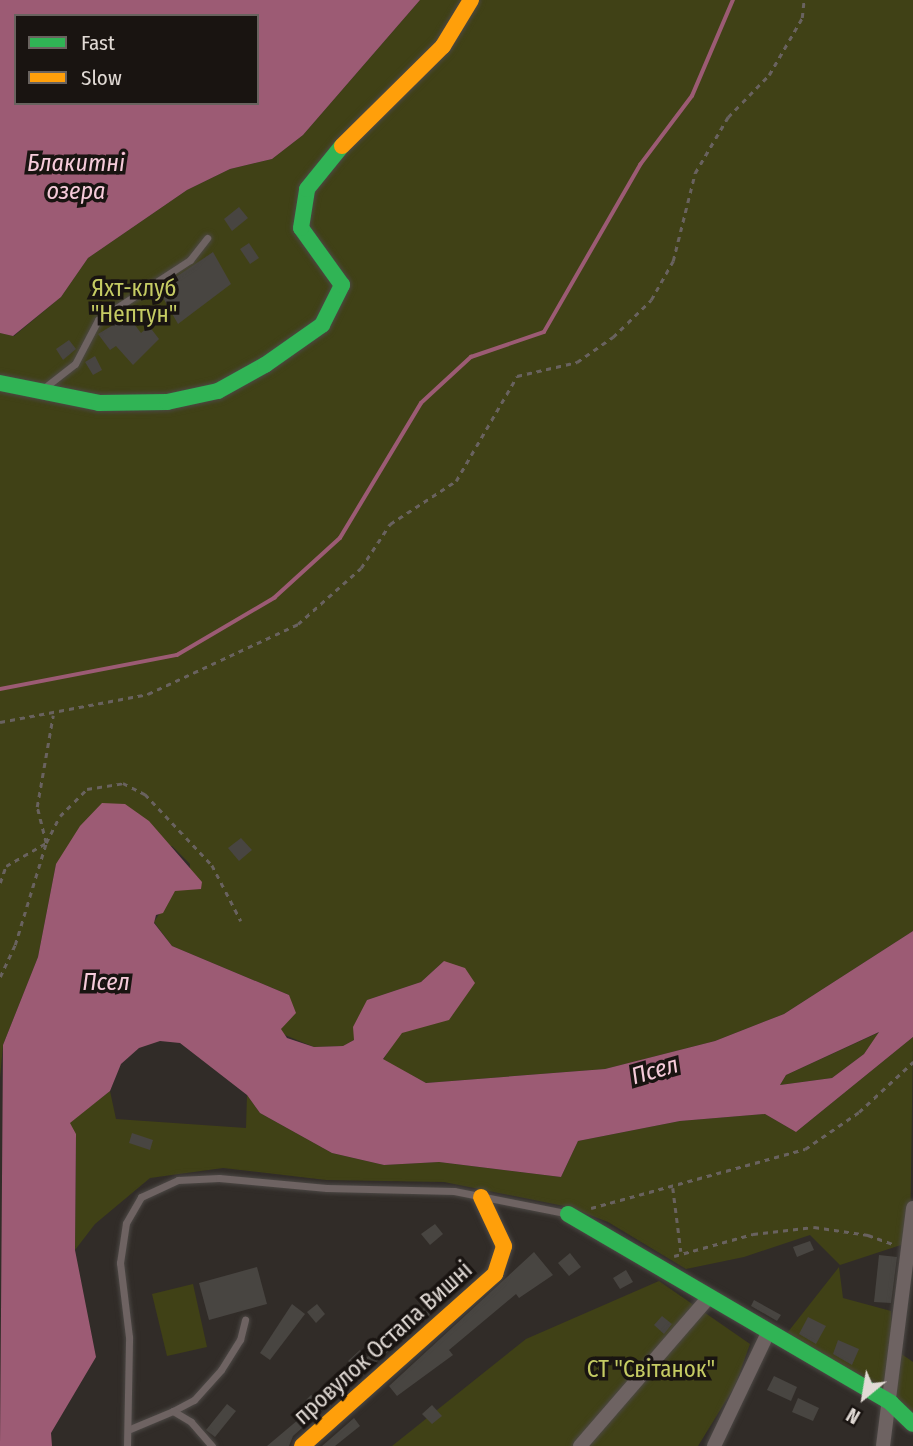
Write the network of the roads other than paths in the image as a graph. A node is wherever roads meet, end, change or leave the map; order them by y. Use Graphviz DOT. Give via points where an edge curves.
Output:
graph roads {
  1 [pos="471,0"];
  2 [pos="207,238"];
  3 [pos="0,383"];
  4 [pos="38,393"];
  5 [pos="481,1197"];
  6 [pos="913,1208"];
  7 [pos="568,1214"];
  8 [pos="909,1253"];
  9 [pos="708,1298"];
  10 [pos="245,1320"];
  11 [pos="768,1333"];
  12 [pos="891,1402"];
  13 [pos="173,1411"];
  14 [pos="913,1424"];
  15 [pos="130,1429"];
  16 [pos="127,1446"];
  17 [pos="212,1446"];
  18 [pos="302,1446"];
  19 [pos="580,1446"];
  20 [pos="714,1446"];
  21 [pos="883,1446"];
  1 -- 4 [label="street" via="443,46 363,121 307,189 301,228 342,285 321,325 218,391 167,402 99,403"];
  2 -- 4 [label="lane" via="190,260 98,320 75,364"];
  3 -- 4 [label="street"];
  5 -- 7 [label="lane"];
  5 -- 15 [label="lane" via="454,1191 327,1188 219,1178 178,1180 141,1197 126,1223 120,1263 128,1337"];
  5 -- 18 [label="street, провулок Остапа Вишні" via="504,1246 495,1274"];
  6 -- 8 [label="street"];
  7 -- 9 [label="street"];
  8 -- 12 [label="street"];
  9 -- 11 [label="street"];
  9 -- 19 [label="street"];
  10 -- 13 [label="lane" via="240,1340 221,1370 194,1400"];
  11 -- 12 [label="street"];
  11 -- 20 [label="street"];
  12 -- 14 [label="street"];
  12 -- 21 [label="street"];
  13 -- 15 [label="lane"];
  13 -- 17 [label="lane" via="191,1422"];
  15 -- 16 [label="lane"];
}
